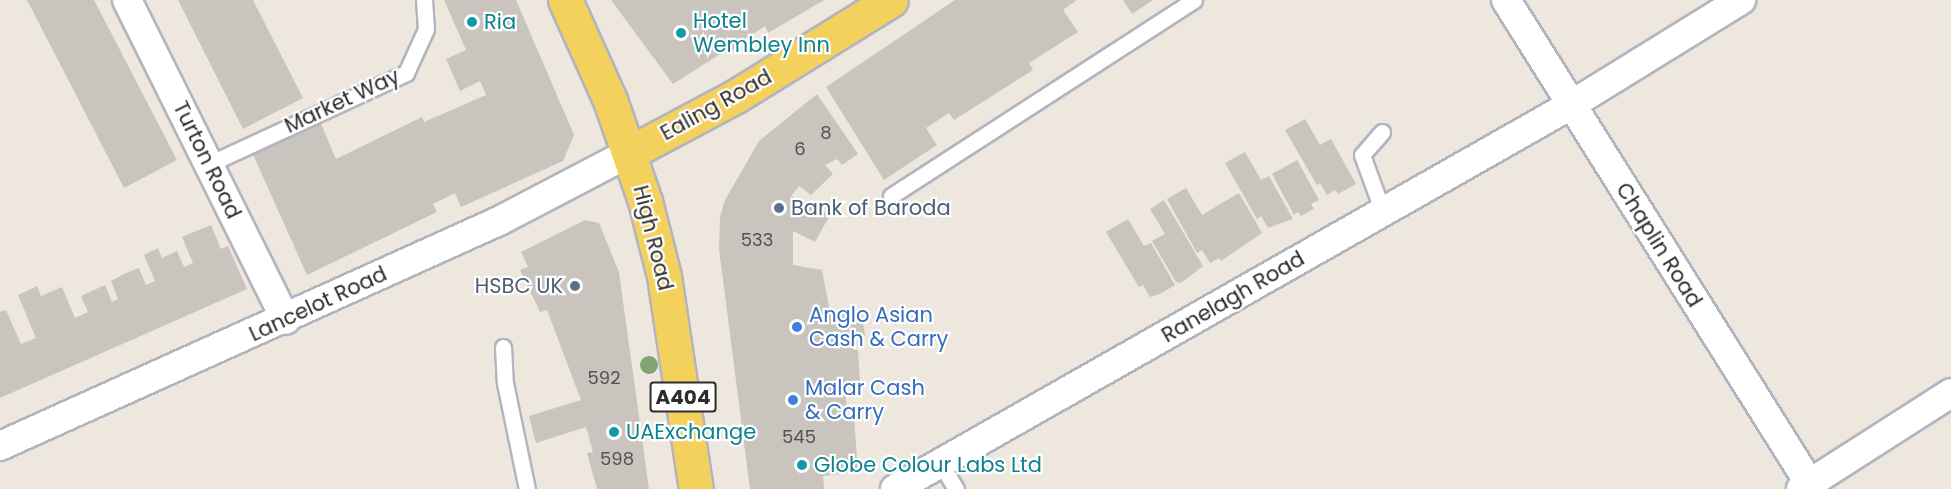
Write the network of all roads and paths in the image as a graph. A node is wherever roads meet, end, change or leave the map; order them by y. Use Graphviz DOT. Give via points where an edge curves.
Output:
graph roads {
  1 [pos="128,0"];
  2 [pos="424,0"];
  3 [pos="565,0"];
  4 [pos="891,0"];
  5 [pos="1194,0"];
  6 [pos="1506,0"];
  7 [pos="1741,0"];
  8 [pos="1571,105"];
  9 [pos="1382,132"];
  10 [pos="631,152"];
  11 [pos="209,164"];
  12 [pos="891,196"];
  13 [pos="1383,212"];
  14 [pos="286,320"];
  15 [pos="504,347"];
  16 [pos="1951,393"];
  17 [pos="0,447"];
  18 [pos="941,464"];
  19 [pos="1808,487"];
  20 [pos="527,489"];
  21 [pos="696,489"];
  22 [pos="895,489"];
  23 [pos="956,489"];
  1 -- 11 [label="street, Turton Road"];
  2 -- 11 [label="lane, Market Way" via="426,29 406,74"];
  3 -- 10 [label="main road, High Road / A404"];
  4 -- 10 [label="main road, Ealing Road" via="736,96"];
  5 -- 12 [label="lane"];
  6 -- 8 [label="street, Chaplin Road"];
  7 -- 8 [label="street, Ranelagh Road"];
  8 -- 13 [label="street, Ranelagh Road"];
  8 -- 19 [label="street, Chaplin Road"];
  9 -- 13 [label="lane" via="1362,155"];
  10 -- 14 [label="street, Lancelot Road" via="500,221"];
  10 -- 21 [label="main road, High Road / A404" via="664,276"];
  11 -- 14 [label="street, Turton Road"];
  13 -- 18 [label="street, Ranelagh Road"];
  14 -- 17 [label="street, Lancelot Road"];
  15 -- 20 [label="lane" via="505,383"];
  16 -- 19 [label="street"];
  18 -- 22 [label="street, Ranelagh Road"];
  18 -- 23 [label="lane"];
}
